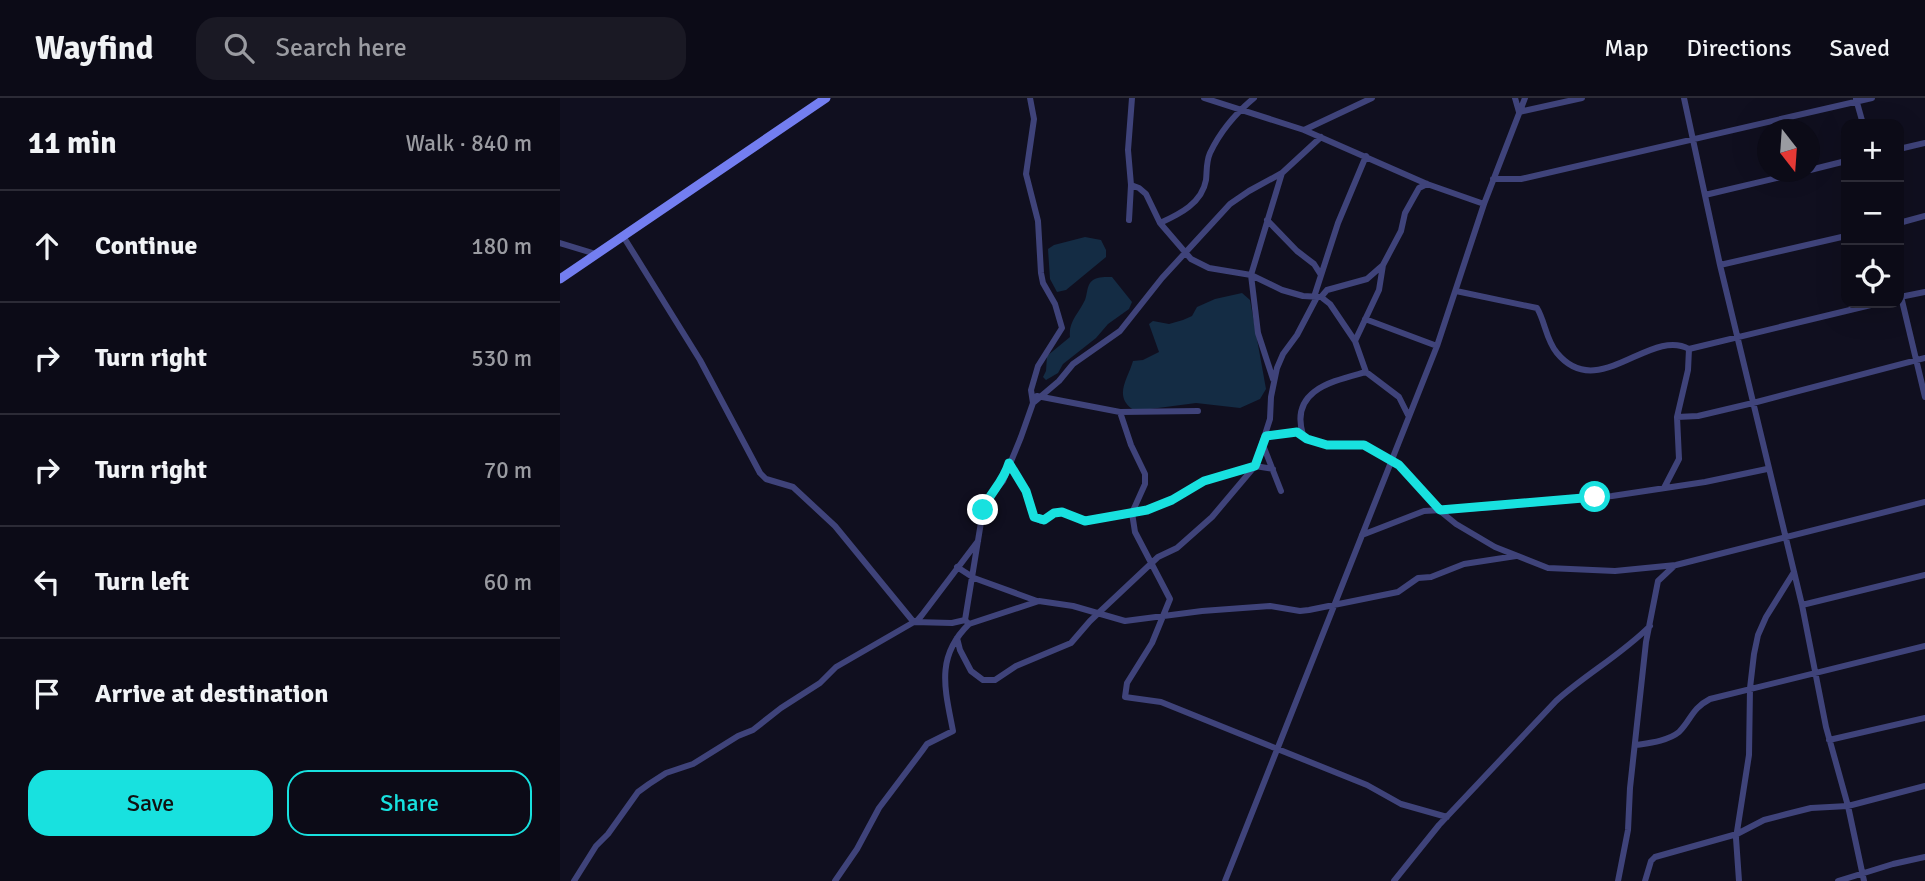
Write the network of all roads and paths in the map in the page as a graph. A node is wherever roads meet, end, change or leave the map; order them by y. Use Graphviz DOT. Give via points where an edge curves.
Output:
graph roads {
  1 [pos="826,98"];
  2 [pos="1030,98"];
  3 [pos="1132,98"];
  4 [pos="1204,98"];
  5 [pos="1254,98"];
  6 [pos="1372,98"];
  7 [pos="1515,98"];
  8 [pos="1525,98"];
  9 [pos="1582,98"];
  10 [pos="1684,98"];
  11 [pos="1872,98"];
  12 [pos="1856,100"];
  13 [pos="1241,109"];
  14 [pos="1519,112"];
  15 [pos="1862,119"];
  16 [pos="1304,130"];
  17 [pos="1321,136"];
  18 [pos="1692,139"];
  19 [pos="1925,143"];
  20 [pos="1904,148"];
  21 [pos="1366,156"];
  22 [pos="1841,162"];
  23 [pos="1820,168"];
  24 [pos="1282,173"];
  25 [pos="1493,178"];
  26 [pos="1760,182"];
  27 [pos="1427,184"];
  28 [pos="1131,185"];
  29 [pos="1705,195"];
  30 [pos="1484,204"];
  31 [pos="1925,216"];
  32 [pos="1129,219"];
  33 [pos="1267,220"];
  34 [pos="1904,222"];
  35 [pos="1160,223"];
  36 [pos="623,236"];
  37 [pos="1841,237"];
  38 [pos="560,243"];
  39 [pos="1185,253"];
  40 [pos="596,254"];
  41 [pos="1383,265"];
  42 [pos="1720,265"];
  43 [pos="1251,275"];
  44 [pos="1321,275"];
  45 [pos="560,279"];
  46 [pos="1456,291"];
  47 [pos="1925,292"];
  48 [pos="1904,296"];
  49 [pos="1318,297"];
  50 [pos="1858,308"];
  51 [pos="1903,308"];
  52 [pos="1365,319"];
  53 [pos="1737,338"];
  54 [pos="1355,341"];
  55 [pos="1437,345"];
  56 [pos="1689,349"];
  57 [pos="1925,358"];
  58 [pos="1916,359"];
  59 [pos="1366,372"];
  60 [pos="1274,381"];
  61 [pos="1036,396"];
  62 [pos="1925,397"];
  63 [pos="1753,403"];
  64 [pos="1198,411"];
  65 [pos="1120,412"];
  66 [pos="1408,415"];
  67 [pos="1677,416"];
  68 [pos="1303,435"];
  69 [pos="1266,436"];
  70 [pos="1263,446"];
  71 [pos="1391,460"];
  72 [pos="1009,463"];
  73 [pos="1255,466"];
  74 [pos="1273,469"];
  75 [pos="1767,469"];
  76 [pos="1664,488"];
  77 [pos="1281,491"];
  78 [pos="1925,502"];
  79 [pos="1440,510"];
  80 [pos="1132,513"];
  81 [pos="1362,535"];
  82 [pos="1785,537"];
  83 [pos="978,541"];
  84 [pos="1516,556"];
  85 [pos="1153,563"];
  86 [pos="1676,565"];
  87 [pos="957,567"];
  88 [pos="1794,572"];
  89 [pos="1925,575"];
  90 [pos="974,578"];
  91 [pos="1039,601"];
  92 [pos="1334,604"];
  93 [pos="1802,605"];
  94 [pos="1097,614"];
  95 [pos="1164,616"];
  96 [pos="916,622"];
  97 [pos="967,622"];
  98 [pos="1650,626"];
  99 [pos="957,638"];
  100 [pos="1925,646"];
  101 [pos="1815,674"];
  102 [pos="1750,688"];
  103 [pos="1925,718"];
  104 [pos="1829,740"];
  105 [pos="1636,746"];
  106 [pos="1277,748"];
  107 [pos="1925,786"];
  108 [pos="1848,806"];
  109 [pos="1447,817"];
  110 [pos="1737,834"];
  111 [pos="1925,857"];
  112 [pos="1864,877"];
  113 [pos="574,881"];
  114 [pos="835,881"];
  115 [pos="1225,881"];
  116 [pos="1394,881"];
  117 [pos="1618,881"];
  118 [pos="1645,881"];
  119 [pos="1739,881"];
  120 [pos="1838,881"];
  1 -- 36 [label="main road"];
  2 -- 61 [label="street" via="1034,119 1026,174 1038,220 1041,273 1062,328 1032,379"];
  3 -- 28 [label="street"];
  4 -- 13 [label="street"];
  5 -- 13 [label="street"];
  6 -- 16 [label="street"];
  7 -- 14 [label="street"];
  8 -- 14 [label="street"];
  9 -- 14 [label="street"];
  10 -- 18 [label="street"];
  11 -- 12 [label="street"];
  12 -- 15 [label="street"];
  12 -- 18 [label="street"];
  13 -- 16 [label="street"];
  13 -- 35 [label="street" via="1210,153 1198,198"];
  14 -- 25 [label="street"];
  16 -- 17 [label="street"];
  17 -- 21 [label="street"];
  17 -- 24 [label="street"];
  18 -- 25 [label="street" via="1521,179"];
  18 -- 29 [label="street"];
  19 -- 20 [label="street"];
  21 -- 27 [label="street"];
  21 -- 44 [label="street"];
  22 -- 23 [label="street"];
  24 -- 33 [label="street"];
  24 -- 39 [label="street" via="1230,204"];
  25 -- 30 [label="street"];
  26 -- 29 [label="street"];
  27 -- 30 [label="street"];
  27 -- 41 [label="street" via="1412,200"];
  28 -- 32 [label="street"];
  28 -- 35 [label="street" via="1146,194"];
  29 -- 42 [label="street"];
  30 -- 46 [label="street"];
  31 -- 34 [label="street"];
  33 -- 43 [label="street"];
  33 -- 44 [label="street"];
  35 -- 39 [label="street"];
  36 -- 40 [label="main road"];
  36 -- 96 [label="street" via="700,360 760,473 793,487 835,526"];
  37 -- 42 [label="street"];
  38 -- 40 [label="street"];
  39 -- 43 [label="street" via="1209,268"];
  39 -- 61 [label="street" via="1120,331"];
  40 -- 45 [label="main road"];
  41 -- 49 [label="street" via="1367,279 1333,287"];
  41 -- 52 [label="street"];
  42 -- 53 [label="street"];
  43 -- 49 [label="street" via="1282,290"];
  43 -- 60 [label="street" via="1258,333"];
  44 -- 49 [label="street"];
  46 -- 55 [label="street"];
  46 -- 56 [label="street" via="1537,308 1556,352 1576,368 1620,365 1668,346"];
  47 -- 48 [label="street"];
  49 -- 54 [label="street" via="1335,309"];
  49 -- 60 [label="street" via="1283,354"];
  50 -- 53 [label="street"];
  51 -- 58 [label="street"];
  52 -- 54 [label="street"];
  52 -- 55 [label="street"];
  53 -- 56 [label="street"];
  53 -- 63 [label="street"];
  54 -- 59 [label="street"];
  55 -- 66 [label="street"];
  56 -- 67 [label="street"];
  57 -- 58 [label="street"];
  58 -- 62 [label="street"];
  58 -- 63 [label="street"];
  59 -- 66 [label="street" via="1394,391"];
  59 -- 68 [label="street" via="1317,388 1301,412"];
  60 -- 69 [label="street"];
  61 -- 65 [label="street"];
  61 -- 72 [label="street"];
  63 -- 67 [label="street" via="1698,416"];
  63 -- 75 [label="street"];
  64 -- 65 [label="street"];
  65 -- 80 [label="street" via="1145,474"];
  66 -- 71 [label="street"];
  67 -- 76 [label="street" via="1679,459"];
  68 -- 69 [label="street"];
  68 -- 71 [label="street" via="1327,445 1364,445"];
  69 -- 70 [label="street"];
  70 -- 73 [label="street"];
  70 -- 74 [label="street"];
  71 -- 79 [label="street"];
  71 -- 81 [label="street"];
  72 -- 80 [label="street" via="1038,520 1062,512 1085,521"];
  72 -- 83 [label="street" via="1003,481 986,501"];
  73 -- 74 [label="street"];
  73 -- 80 [label="street" via="1212,478 1164,504"];
  73 -- 85 [label="street" via="1212,517"];
  74 -- 77 [label="street"];
  75 -- 76 [label="street"];
  75 -- 82 [label="street"];
  76 -- 79 [label="street"];
  78 -- 82 [label="street"];
  79 -- 81 [label="street" via="1418,512"];
  79 -- 84 [label="street" via="1473,535"];
  80 -- 85 [label="street" via="1135,532"];
  81 -- 92 [label="street"];
  82 -- 86 [label="street"];
  82 -- 88 [label="street"];
  83 -- 87 [label="street"];
  83 -- 90 [label="street"];
  84 -- 86 [label="street" via="1558,569 1615,571"];
  84 -- 92 [label="street" via="1464,564 1418,578 1398,592"];
  85 -- 94 [label="street"];
  85 -- 95 [label="street" via="1170,599"];
  86 -- 98 [label="street" via="1658,581"];
  87 -- 90 [label="street"];
  87 -- 96 [label="street"];
  88 -- 93 [label="street"];
  88 -- 102 [label="street" via="1758,635"];
  89 -- 93 [label="street"];
  90 -- 91 [label="street"];
  90 -- 97 [label="street"];
  91 -- 94 [label="street"];
  91 -- 97 [label="street"];
  92 -- 95 [label="street" via="1300,611 1270,606"];
  92 -- 106 [label="street"];
  93 -- 101 [label="street"];
  94 -- 95 [label="street" via="1125,621"];
  94 -- 99 [label="street" via="1071,643 989,681 971,671"];
  95 -- 106 [label="street" via="1127,683 1125,697 1161,702"];
  96 -- 97 [label="street"];
  96 -- 113 [label="street" via="836,667 752,730 638,792"];
  97 -- 99 [label="street"];
  98 -- 105 [label="street"];
  98 -- 109 [label="street" via="1556,701"];
  99 -- 114 [label="street" via="944,667 953,730 927,744 879,808"];
  100 -- 101 [label="street"];
  101 -- 102 [label="street"];
  101 -- 104 [label="street"];
  102 -- 105 [label="street" via="1700,704 1670,737"];
  102 -- 110 [label="street" via="1749,755"];
  103 -- 104 [label="street"];
  104 -- 108 [label="street"];
  105 -- 117 [label="street"];
  106 -- 109 [label="street" via="1401,804"];
  106 -- 115 [label="street"];
  107 -- 108 [label="street"];
  108 -- 110 [label="street" via="1787,814"];
  108 -- 112 [label="street"];
  109 -- 116 [label="street"];
  110 -- 118 [label="street" via="1655,857"];
  110 -- 119 [label="street"];
  111 -- 112 [label="street" via="1892,864"];
  112 -- 120 [label="street"];
}
